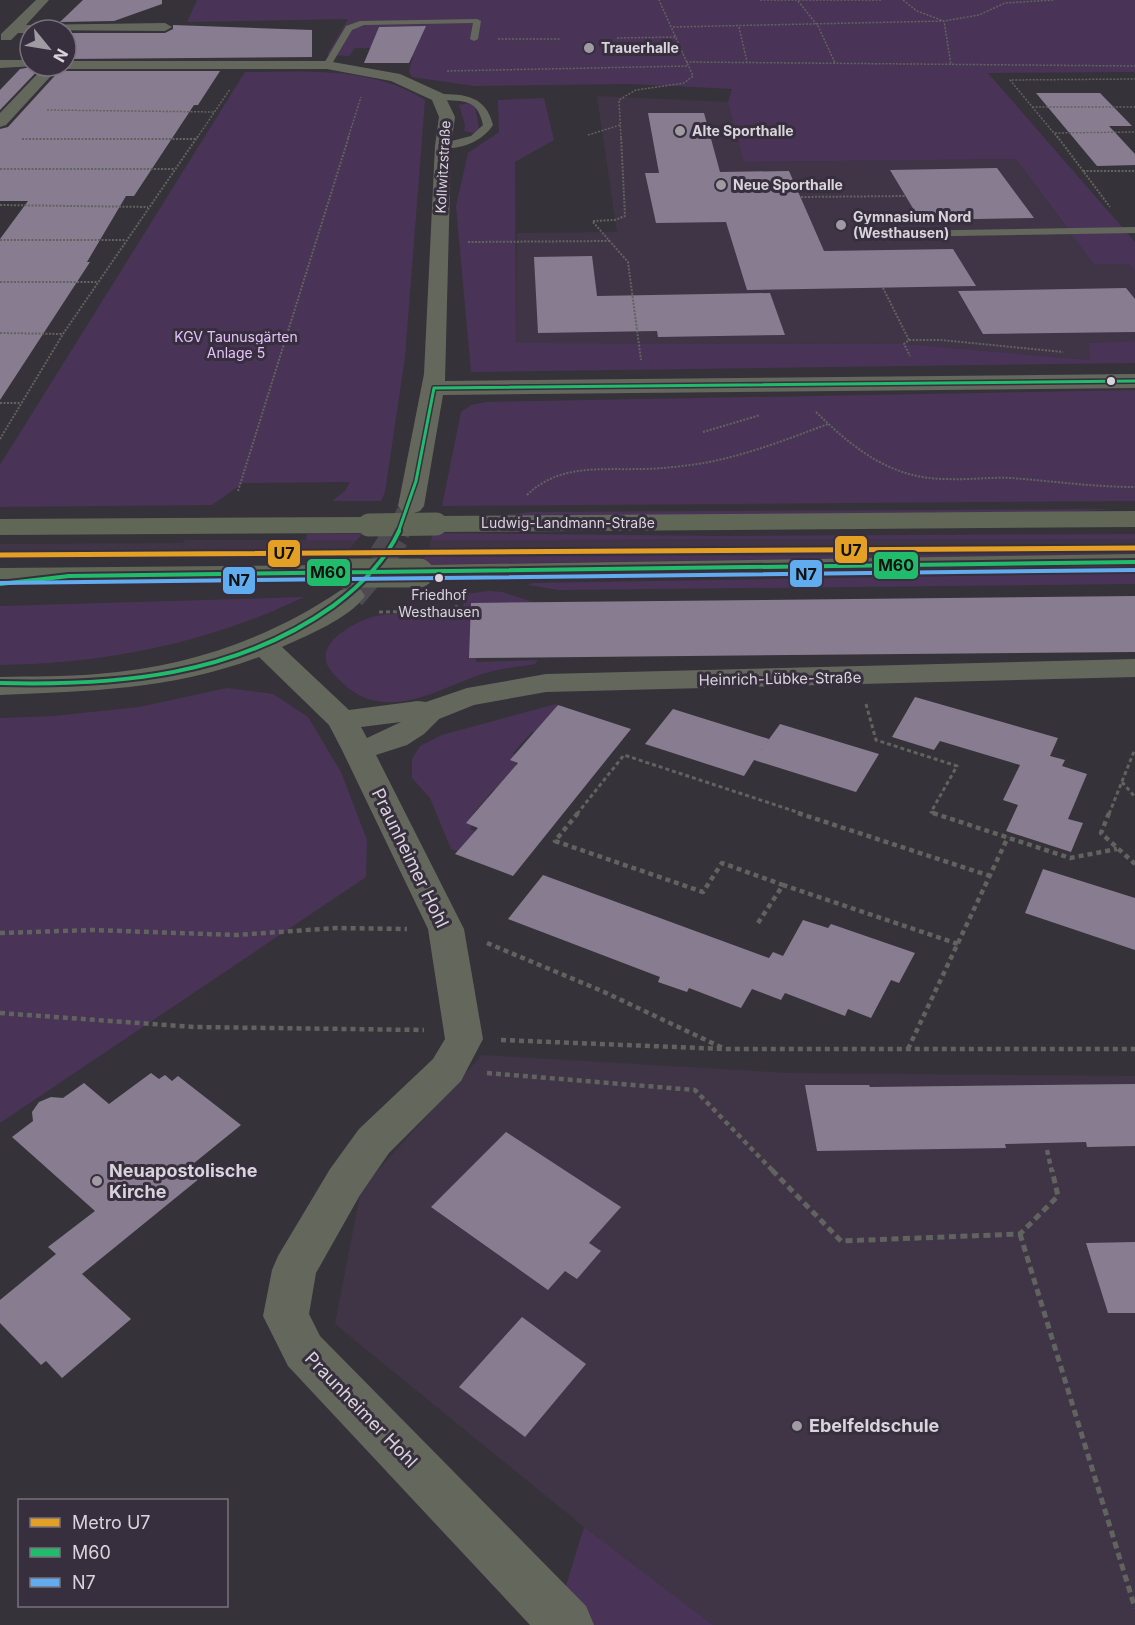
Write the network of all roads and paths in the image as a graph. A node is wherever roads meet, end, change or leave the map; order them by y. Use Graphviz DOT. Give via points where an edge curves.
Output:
graph roads {
  1 [pos="43,0"];
  2 [pos="659,0"];
  3 [pos="760,0"];
  4 [pos="881,0"];
  5 [pos="903,0"];
  6 [pos="1053,0"];
  7 [pos="798,1"];
  8 [pos="944,21"];
  9 [pos="818,26"];
  10 [pos="165,27"];
  11 [pos="673,27"];
  12 [pos="739,27"];
  13 [pos="15,29"];
  14 [pos="677,37"];
  15 [pos="617,38"];
  16 [pos="474,39"];
  17 [pos="561,39"];
  18 [pos="0,42"];
  19 [pos="686,62"];
  20 [pos="747,62"];
  21 [pos="835,63"];
  22 [pos="0,64"];
  23 [pos="18,64"];
  24 [pos="78,65"];
  25 [pos="242,65"];
  26 [pos="327,65"];
  27 [pos="951,65"];
  28 [pos="688,66"];
  29 [pos="1135,66"];
  30 [pos="444,71"];
  31 [pos="41,78"];
  32 [pos="1135,79"];
  33 [pos="363,89"];
  34 [pos="439,97"];
  35 [pos="1032,107"];
  36 [pos="1135,107"];
  37 [pos="10,110"];
  38 [pos="214,112"];
  39 [pos="0,122"];
  40 [pos="620,125"];
  41 [pos="1135,132"];
  42 [pos="1055,133"];
  43 [pos="588,135"];
  44 [pos="12,138"];
  45 [pos="196,139"];
  46 [pos="443,146"];
  47 [pos="0,169"];
  48 [pos="175,170"];
  49 [pos="1083,171"];
  50 [pos="1135,171"];
  51 [pos="906,196"];
  52 [pos="801,197"];
  53 [pos="0,205"];
  54 [pos="149,207"];
  55 [pos="1115,214"];
  56 [pos="1135,230"];
  57 [pos="899,234"];
  58 [pos="0,240"];
  59 [pos="127,240"];
  60 [pos="477,242"];
  61 [pos="610,242"];
  62 [pos="0,282"];
  63 [pos="98,282"];
  64 [pos="883,288"];
  65 [pos="0,333"];
  66 [pos="63,334"];
  67 [pos="909,340"];
  68 [pos="904,345"];
  69 [pos="1066,352"];
  70 [pos="641,361"];
  71 [pos="1135,381"];
  72 [pos="434,388"];
  73 [pos="0,403"];
  74 [pos="20,403"];
  75 [pos="816,412"];
  76 [pos="828,424"];
  77 [pos="0,439"];
  78 [pos="1135,487"];
  79 [pos="238,491"];
  80 [pos="524,503"];
  81 [pos="411,506"];
  82 [pos="1135,519"];
  83 [pos="0,527"];
  84 [pos="1135,562"];
  85 [pos="0,576"];
  86 [pos="69,576"];
  87 [pos="0,584"];
  88 [pos="351,596"];
  89 [pos="447,611"];
  90 [pos="378,612"];
  91 [pos="264,646"];
  92 [pos="1135,668"];
  93 [pos="858,677"];
  94 [pos="6,684"];
  95 [pos="350,735"];
  96 [pos="1135,749"];
  97 [pos="1122,782"];
  98 [pos="1135,797"];
  99 [pos="1008,837"];
  100 [pos="1118,849"];
  101 [pos="1135,864"];
  102 [pos="990,876"];
  103 [pos="783,885"];
  104 [pos="758,923"];
  105 [pos="446,929"];
  106 [pos="0,933"];
  107 [pos="958,944"];
  108 [pos="0,1013"];
  109 [pos="446,1046"];
  110 [pos="725,1049"];
  111 [pos="908,1049"];
  112 [pos="1135,1049"];
  113 [pos="1047,1150"];
  114 [pos="1020,1234"];
  115 [pos="1135,1608"];
  116 [pos="567,1625"];
  1 -- 13 [label="street"];
  2 -- 11 [label="path"];
  3 -- 7 [label="path"];
  4 -- 7 [label="path"];
  5 -- 8 [label="path" via="917,11"];
  6 -- 8 [label="path" via="1005,3 978,15"];
  7 -- 9 [label="path"];
  8 -- 9 [label="path"];
  8 -- 27 [label="path"];
  9 -- 12 [label="path"];
  9 -- 21 [label="path"];
  10 -- 13 [label="street"];
  11 -- 12 [label="path"];
  11 -- 14 [label="path"];
  12 -- 20 [label="path"];
  13 -- 18 [label="street"];
  14 -- 15 [label="path"];
  14 -- 19 [label="path"];
  16 -- 17 [label="path"];
  16 -- 26 [label="lane" via="477,21 363,22 349,28"];
  19 -- 20 [label="path"];
  19 -- 28 [label="path"];
  20 -- 21 [label="path"];
  21 -- 27 [label="path"];
  22 -- 23 [label="street"];
  24 -- 25 [label="street"];
  25 -- 26 [label="street"];
  25 -- 38 [label="path"];
  26 -- 34 [label="street" via="396,77"];
  27 -- 29 [label="path"];
  28 -- 30 [label="path"];
  28 -- 40 [label="path" via="691,79 636,90 619,100"];
  31 -- 37 [label="street"];
  32 -- 35 [label="path" via="1010,80"];
  33 -- 79 [label="path"];
  34 -- 46 [label="street, Kollwitzstraße" via="447,117"];
  34 -- 46 [label="lane" via="478,102 488,125 475,139"];
  35 -- 36 [label="path"];
  35 -- 42 [label="path"];
  37 -- 38 [label="path"];
  37 -- 39 [label="street"];
  38 -- 45 [label="path"];
  40 -- 43 [label="path"];
  40 -- 61 [label="path" via="625,216 593,221"];
  41 -- 42 [label="path"];
  42 -- 49 [label="path"];
  44 -- 45 [label="path"];
  45 -- 48 [label="path"];
  46 -- 72 [label="street, Kollwitzstraße"];
  47 -- 48 [label="path"];
  48 -- 54 [label="path"];
  49 -- 50 [label="path"];
  49 -- 55 [label="path"];
  51 -- 52 [label="path"];
  53 -- 54 [label="path"];
  54 -- 59 [label="path"];
  56 -- 57 [label="lane"];
  58 -- 59 [label="path"];
  59 -- 63 [label="path"];
  60 -- 61 [label="path"];
  61 -- 70 [label="path" via="628,262"];
  62 -- 63 [label="path"];
  63 -- 66 [label="path"];
  64 -- 67 [label="path"];
  65 -- 66 [label="path"];
  66 -- 74 [label="path"];
  67 -- 68 [label="path"];
  67 -- 69 [label="path"];
  71 -- 72 [label="street"];
  72 -- 81 [label="street, Kollwitzstraße"];
  73 -- 74 [label="path"];
  74 -- 77 [label="path"];
  75 -- 76 [label="path"];
  76 -- 78 [label="path" via="868,459 896,473 938,479 1006,478"];
  76 -- 80 [label="path" via="713,461 653,469 592,468 547,478 533,487"];
  82 -- 83 [label="main road, Ludwig-Landmann-Straße, bridge"];
  84 -- 86 [label="main road, bridge"];
  85 -- 86 [label="main road"];
  86 -- 87 [label="street"];
  88 -- 91 [label="street" via="311,623"];
  89 -- 90 [label="path"];
  91 -- 94 [label="street" via="207,665 150,677"];
  91 -- 95 [label="street, Praunheimer Hohl"];
  92 -- 93 [label="street, Heinrich-Lübke-Straße"];
  93 -- 95 [label="street, Heinrich-Lübke-Straße" via="546,683 466,697"];
  93 -- 99 [label="path" via="876,740 957,766 931,812"];
  95 -- 105 [label="street, Praunheimer Hohl"];
  96 -- 97 [label="path"];
  97 -- 98 [label="path"];
  97 -- 100 [label="path" via="1101,833"];
  99 -- 100 [label="path" via="1070,858"];
  99 -- 102 [label="path"];
  100 -- 101 [label="path"];
  102 -- 103 [label="path" via="624,754 555,842 703,892 722,863"];
  102 -- 107 [label="path"];
  103 -- 104 [label="path"];
  103 -- 107 [label="path"];
  105 -- 106 [label="path" via="336,928 237,934 93,930"];
  105 -- 109 [label="street, Praunheimer Hohl"];
  105 -- 110 [label="path" via="602,991"];
  107 -- 111 [label="path"];
  108 -- 109 [label="path"];
  109 -- 110 [label="path"];
  109 -- 114 [label="path" via="695,1090 841,1241"];
  109 -- 116 [label="street, Praunheimer Hohl" via="345,1182 294,1270 286,1316 304,1351"];
  110 -- 111 [label="path"];
  111 -- 112 [label="path"];
  113 -- 114 [label="path" via="1059,1196"];
  114 -- 115 [label="path"];
}
